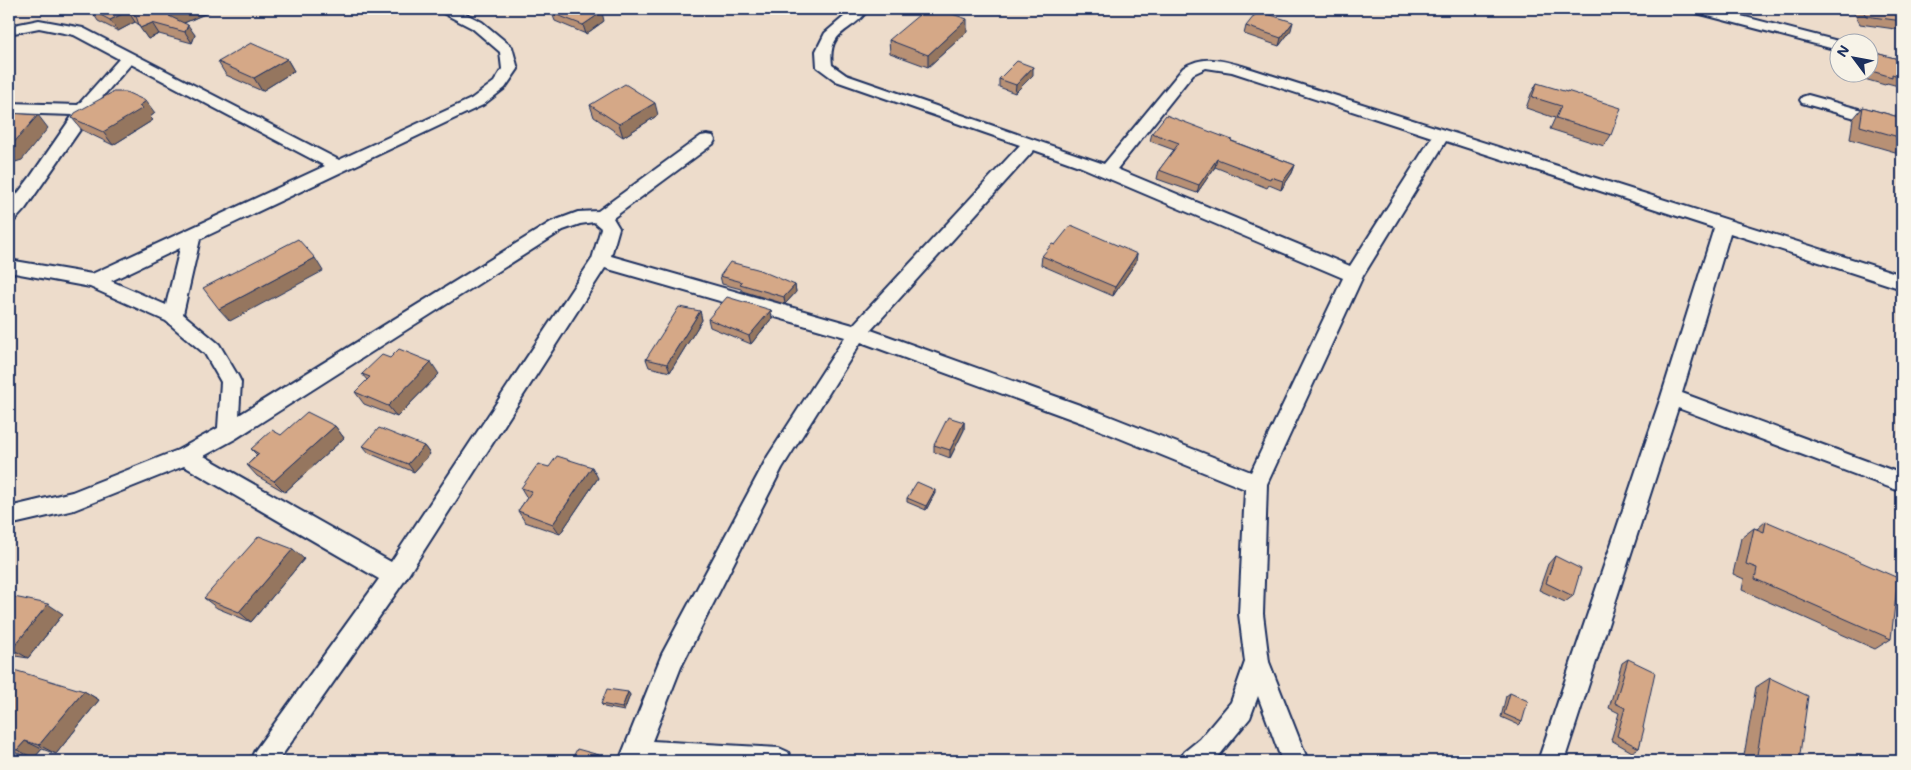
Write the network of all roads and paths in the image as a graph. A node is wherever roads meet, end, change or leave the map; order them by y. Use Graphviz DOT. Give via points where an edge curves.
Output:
graph roads {
  1 [pos="446,9"];
  2 [pos="861,9"];
  3 [pos="1698,9"];
  4 [pos="9,30"];
  5 [pos="1828,43"];
  6 [pos="129,58"];
  7 [pos="1808,100"];
  8 [pos="9,108"];
  9 [pos="82,110"];
  10 [pos="1902,126"];
  11 [pos="1442,134"];
  12 [pos="707,140"];
  13 [pos="1030,144"];
  14 [pos="338,166"];
  15 [pos="1107,171"];
  16 [pos="9,216"];
  17 [pos="602,218"];
  18 [pos="1724,224"];
  19 [pos="192,235"];
  20 [pos="600,260"];
  21 [pos="9,266"];
  22 [pos="1354,275"];
  23 [pos="94,281"];
  24 [pos="1902,282"];
  25 [pos="173,316"];
  26 [pos="858,333"];
  27 [pos="1671,398"];
  28 [pos="228,433"];
  29 [pos="185,456"];
  30 [pos="1902,483"];
  31 [pos="1256,484"];
  32 [pos="9,516"];
  33 [pos="395,576"];
  34 [pos="1257,662"];
  35 [pos="633,757"];
  36 [pos="263,761"];
  37 [pos="778,761"];
  38 [pos="1193,761"];
  39 [pos="1295,761"];
  40 [pos="1551,761"];
  1 -- 14 [label="street" via="476,25 507,50 510,69 500,85 477,102"];
  2 -- 13 [label="street" via="830,36 823,52 825,68 841,78"];
  3 -- 5 [label="street"];
  4 -- 6 [label="street" via="39,24 78,31"];
  6 -- 9 [label="street"];
  6 -- 14 [label="street"];
  7 -- 10 [label="street"];
  8 -- 9 [label="street"];
  9 -- 16 [label="street" via="54,156"];
  11 -- 15 [label="street" via="1206,62 1188,71"];
  11 -- 18 [label="street"];
  11 -- 22 [label="street"];
  12 -- 17 [label="street"];
  13 -- 15 [label="street"];
  13 -- 26 [label="street"];
  14 -- 19 [label="street"];
  15 -- 22 [label="street"];
  17 -- 20 [label="street" via="610,228"];
  17 -- 28 [label="street" via="586,216 557,226"];
  18 -- 24 [label="street"];
  18 -- 27 [label="street"];
  19 -- 23 [label="street"];
  19 -- 25 [label="street"];
  20 -- 26 [label="street"];
  20 -- 33 [label="street"];
  21 -- 23 [label="street"];
  22 -- 31 [label="street"];
  23 -- 25 [label="street"];
  25 -- 28 [label="street" via="212,349 231,382"];
  26 -- 31 [label="street" via="1092,418"];
  26 -- 35 [label="street" via="771,471 671,662"];
  27 -- 30 [label="street"];
  27 -- 40 [label="street"];
  28 -- 29 [label="street"];
  29 -- 32 [label="street" via="74,501"];
  29 -- 33 [label="street"];
  31 -- 34 [label="street" via="1251,614"];
  33 -- 36 [label="street"];
  34 -- 38 [label="street" via="1241,709 1209,748"];
  34 -- 39 [label="street"];
  35 -- 37 [label="street"];
}
